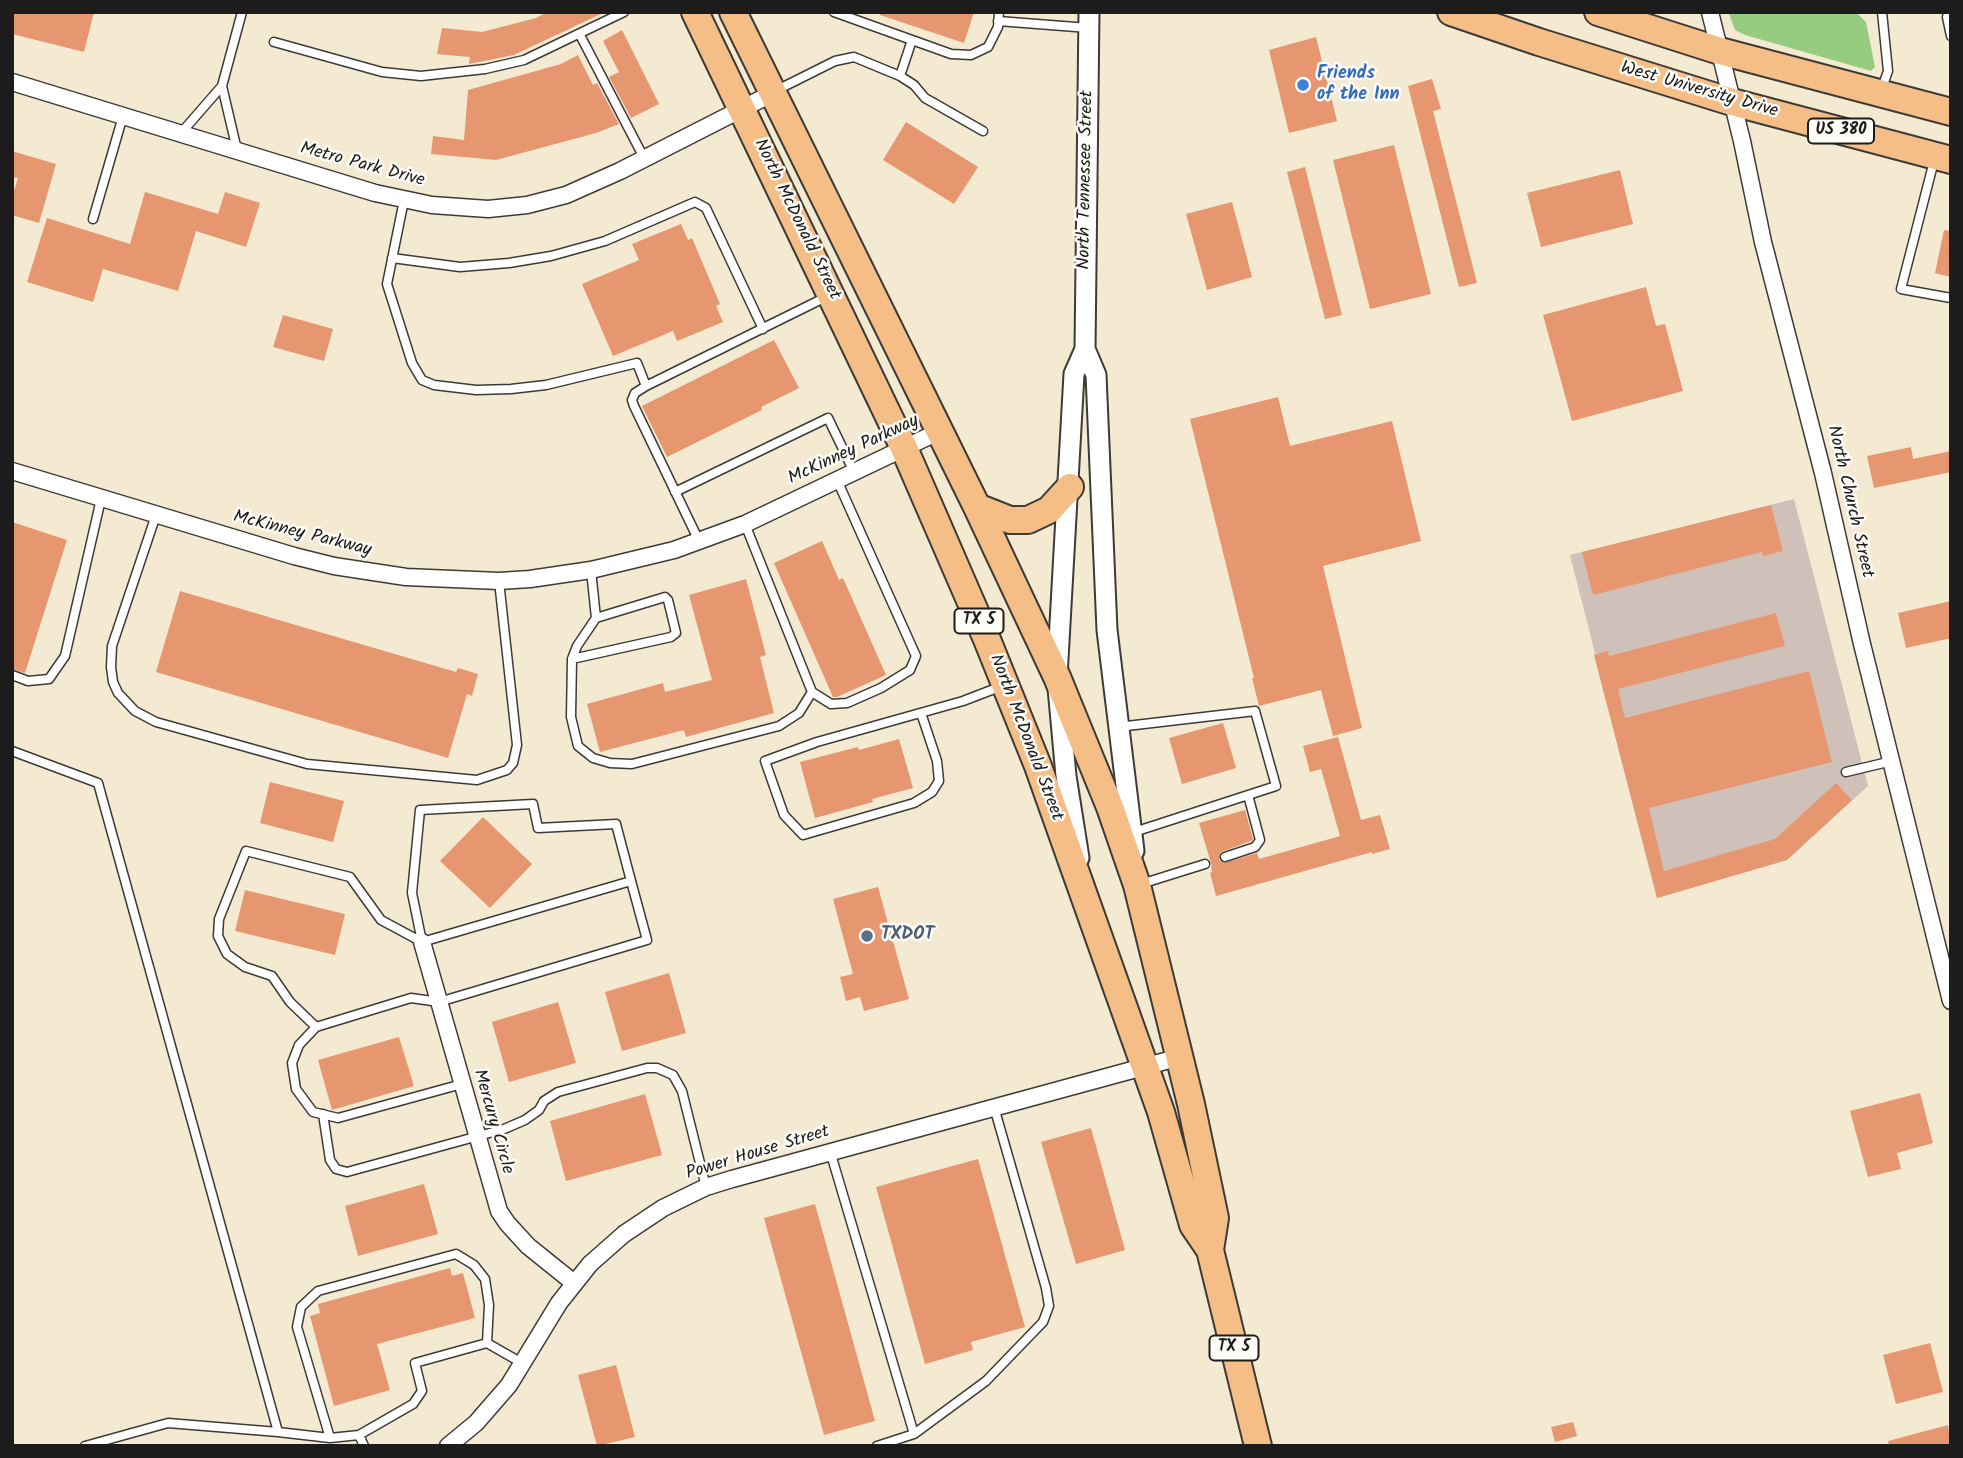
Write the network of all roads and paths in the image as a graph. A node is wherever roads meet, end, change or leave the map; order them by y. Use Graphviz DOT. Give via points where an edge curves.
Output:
graph roads {
  1 [pos="242,12"];
  2 [pos="625,12"];
  3 [pos="695,12"];
  4 [pos="733,12"];
  5 [pos="834,12"];
  6 [pos="1451,12"];
  7 [pos="1598,12"];
  8 [pos="1710,12"];
  9 [pos="1882,12"];
  10 [pos="1949,12"];
  11 [pos="999,17"];
  12 [pos="1089,20"];
  13 [pos="580,34"];
  14 [pos="1951,36"];
  15 [pos="912,40"];
  16 [pos="274,42"];
  17 [pos="1720,51"];
  18 [pos="900,76"];
  19 [pos="12,82"];
  20 [pos="222,86"];
  21 [pos="773,93"];
  22 [pos="1880,94"];
  23 [pos="1732,102"];
  24 [pos="742,109"];
  25 [pos="1951,111"];
  26 [pos="123,116"];
  27 [pos="983,131"];
  28 [pos="181,133"];
  29 [pos="237,150"];
  30 [pos="644,158"];
  31 [pos="1943,158"];
  32 [pos="404,200"];
  33 [pos="93,219"];
  34 [pos="392,258"];
  35 [pos="832,295"];
  36 [pos="1951,298"];
  37 [pos="763,329"];
  38 [pos="1085,348"];
  39 [pos="646,386"];
  40 [pos="940,431"];
  41 [pos="904,447"];
  42 [pos="12,471"];
  43 [pos="854,472"];
  44 [pos="837,480"];
  45 [pos="1070,487"];
  46 [pos="675,492"];
  47 [pos="102,499"];
  48 [pos="977,507"];
  49 [pos="156,515"];
  50 [pos="745,524"];
  51 [pos="699,541"];
  52 [pos="591,570"];
  53 [pos="499,580"];
  54 [pos="596,618"];
  55 [pos="572,659"];
  56 [pos="12,675"];
  57 [pos="1057,677"];
  58 [pos="1005,685"];
  59 [pos="812,692"];
  60 [pos="921,713"];
  61 [pos="1117,727"];
  62 [pos="12,751"];
  63 [pos="1892,761"];
  64 [pos="1846,772"];
  65 [pos="1248,795"];
  66 [pos="1131,833"];
  67 [pos="1225,857"];
  68 [pos="1205,863"];
  69 [pos="631,881"];
  70 [pos="1138,885"];
  71 [pos="1083,890"];
  72 [pos="422,942"];
  73 [pos="1951,1001"];
  74 [pos="439,1002"];
  75 [pos="316,1027"];
  76 [pos="1180,1056"];
  77 [pos="1146,1066"];
  78 [pos="462,1084"];
  79 [pos="993,1108"];
  80 [pos="323,1114"];
  81 [pos="476,1136"];
  82 [pos="830,1152"];
  83 [pos="706,1188"];
  84 [pos="1210,1250"];
  85 [pos="574,1283"];
  86 [pos="487,1343"];
  87 [pos="522,1363"];
  88 [pos="278,1432"];
  89 [pos="914,1434"];
  90 [pos="359,1435"];
  91 [pos="330,1438"];
  92 [pos="85,1446"];
  93 [pos="364,1446"];
  94 [pos="449,1446"];
  95 [pos="877,1446"];
  96 [pos="1258,1446"];
  1 -- 20 [label="lane"];
  2 -- 13 [label="lane"];
  3 -- 24 [label="main road, North McDonald Street / TX 5"];
  4 -- 21 [label="main road, North McDonald Street / TX 5"];
  5 -- 15 [label="lane"];
  6 -- 23 [label="main road, West University Drive / US 380"];
  7 -- 17 [label="main road, US 380"];
  8 -- 17 [label="street, North Church Street"];
  9 -- 22 [label="lane" via="1888,71"];
  10 -- 14 [label="lane"];
  11 -- 12 [label="lane"];
  11 -- 15 [label="lane" via="988,47 971,55 951,54"];
  12 -- 38 [label="street, North Tennessee Street"];
  13 -- 16 [label="lane" via="524,60 421,76 382,72"];
  13 -- 30 [label="lane"];
  15 -- 18 [label="lane"];
  17 -- 22 [label="main road, US 380"];
  17 -- 23 [label="street, North Church Street"];
  18 -- 21 [label="lane" via="855,58 835,61"];
  18 -- 27 [label="lane" via="925,99"];
  19 -- 26 [label="street, Metro Park Drive"];
  20 -- 28 [label="lane"];
  20 -- 29 [label="lane"];
  21 -- 24 [label="street, Metro Park Drive"];
  21 -- 40 [label="main road, North McDonald Street / TX 5"];
  22 -- 25 [label="main road, US 380"];
  23 -- 31 [label="main road, West University Drive / US 380"];
  23 -- 63 [label="street, North Church Street"];
  24 -- 30 [label="street, Metro Park Drive"];
  24 -- 35 [label="main road, North McDonald Street / TX 5"];
  26 -- 28 [label="street, Metro Park Drive"];
  26 -- 33 [label="lane"];
  28 -- 29 [label="street, Metro Park Drive"];
  29 -- 32 [label="street, Metro Park Drive"];
  30 -- 32 [label="street, Metro Park Drive" via="566,195 527,205 471,209"];
  31 -- 36 [label="lane" via="1901,289"];
  32 -- 34 [label="lane"];
  34 -- 37 [label="lane" via="460,267 551,256 605,241 695,202 706,208"];
  34 -- 39 [label="lane" via="387,284 412,363 422,380 465,389 511,389 636,363"];
  35 -- 37 [label="lane"];
  35 -- 41 [label="main road, North McDonald Street / TX 5"];
  37 -- 39 [label="lane"];
  38 -- 45 [label="street" via="1074,374"];
  38 -- 61 [label="street" via="1096,374 1103,561"];
  39 -- 46 [label="lane" via="632,400"];
  40 -- 41 [label="street, McKinney Parkway"];
  40 -- 48 [label="main road, North McDonald Street / TX 5"];
  41 -- 43 [label="street, McKinney Parkway"];
  41 -- 58 [label="main road, North McDonald Street / TX 5"];
  42 -- 47 [label="street, McKinney Parkway"];
  43 -- 44 [label="street, McKinney Parkway"];
  43 -- 46 [label="lane" via="828,418"];
  44 -- 50 [label="street, McKinney Parkway"];
  44 -- 59 [label="lane" via="916,656 910,670 847,703 831,704"];
  45 -- 48 [label="main road" via="1049,510 1028,520 1010,520"];
  45 -- 57 [label="street"];
  46 -- 51 [label="lane"];
  47 -- 49 [label="street, McKinney Parkway"];
  47 -- 56 [label="lane" via="65,656 50,679 28,681"];
  48 -- 57 [label="main road, North McDonald Street / TX 5"];
  49 -- 53 [label="street, McKinney Parkway" via="334,566 406,577"];
  49 -- 53 [label="lane" via="112,646 111,667 118,693 135,711 156,722 307,764 477,779 507,770 517,745"];
  50 -- 51 [label="street, McKinney Parkway"];
  50 -- 59 [label="lane"];
  51 -- 52 [label="street, McKinney Parkway"];
  52 -- 53 [label="street, McKinney Parkway"];
  52 -- 54 [label="lane"];
  54 -- 55 [label="lane"];
  54 -- 55 [label="lane" via="665,597 676,633"];
  55 -- 59 [label="lane" via="571,717 578,746 593,758 610,763 632,764 779,726 799,713"];
  57 -- 70 [label="main road, North McDonald Street / TX 5"];
  57 -- 71 [label="street"];
  58 -- 60 [label="lane"];
  58 -- 71 [label="main road, North McDonald Street / TX 5"];
  60 -- 60 [label="lane" via="765,761 784,815 803,835 914,803 932,792 939,780 937,761"];
  61 -- 65 [label="lane" via="1255,711 1276,786"];
  61 -- 66 [label="street"];
  62 -- 88 [label="lane" via="98,783"];
  63 -- 64 [label="lane"];
  63 -- 73 [label="street, North Church Street"];
  65 -- 66 [label="lane"];
  65 -- 67 [label="lane" via="1260,840 1255,847"];
  66 -- 70 [label="street"];
  68 -- 70 [label="lane"];
  69 -- 72 [label="lane"];
  69 -- 72 [label="lane" via="616,824 538,828 534,804 420,810 412,893"];
  69 -- 74 [label="lane" via="647,940"];
  70 -- 76 [label="main road, North McDonald Street / TX 5"];
  71 -- 77 [label="main road, North McDonald Street / TX 5"];
  72 -- 74 [label="street, Mercury Circle"];
  72 -- 75 [label="lane" via="381,920 350,877 246,851 219,919 218,936 226,954 245,967 272,976"];
  74 -- 75 [label="lane" via="411,998"];
  74 -- 78 [label="street, Mercury Circle"];
  75 -- 80 [label="lane" via="299,1045 292,1063 296,1089 313,1112"];
  76 -- 77 [label="street, Power House Street"];
  76 -- 84 [label="main road, North McDonald Street / TX 5" via="1215,1218"];
  77 -- 79 [label="street, Power House Street"];
  77 -- 84 [label="main road, North McDonald Street / TX 5" via="1193,1225"];
  78 -- 80 [label="lane" via="338,1118"];
  78 -- 81 [label="street, Mercury Circle"];
  79 -- 82 [label="street, Power House Street"];
  79 -- 89 [label="lane" via="1049,1306 1042,1322 986,1381"];
  80 -- 81 [label="lane" via="330,1160 336,1169 347,1172"];
  81 -- 83 [label="lane" via="525,1121 558,1093 657,1068 673,1075 682,1091"];
  81 -- 85 [label="street, Mercury Circle" via="493,1196 507,1223"];
  82 -- 83 [label="street, Power House Street"];
  82 -- 89 [label="lane"];
  83 -- 85 [label="street, Power House Street" via="663,1208 624,1234"];
  84 -- 96 [label="main road, North McDonald Street / TX 5"];
  85 -- 87 [label="street, Power House Street"];
  86 -- 87 [label="lane"];
  86 -- 90 [label="lane" via="415,1363 422,1391 413,1404"];
  86 -- 91 [label="lane" via="485,1279 456,1254 318,1291 301,1307 297,1327"];
  87 -- 94 [label="street, Power House Street" via="492,1405"];
  88 -- 91 [label="lane"];
  88 -- 92 [label="lane" via="168,1423"];
  89 -- 95 [label="lane"];
  90 -- 91 [label="lane"];
  90 -- 93 [label="lane"];
}
